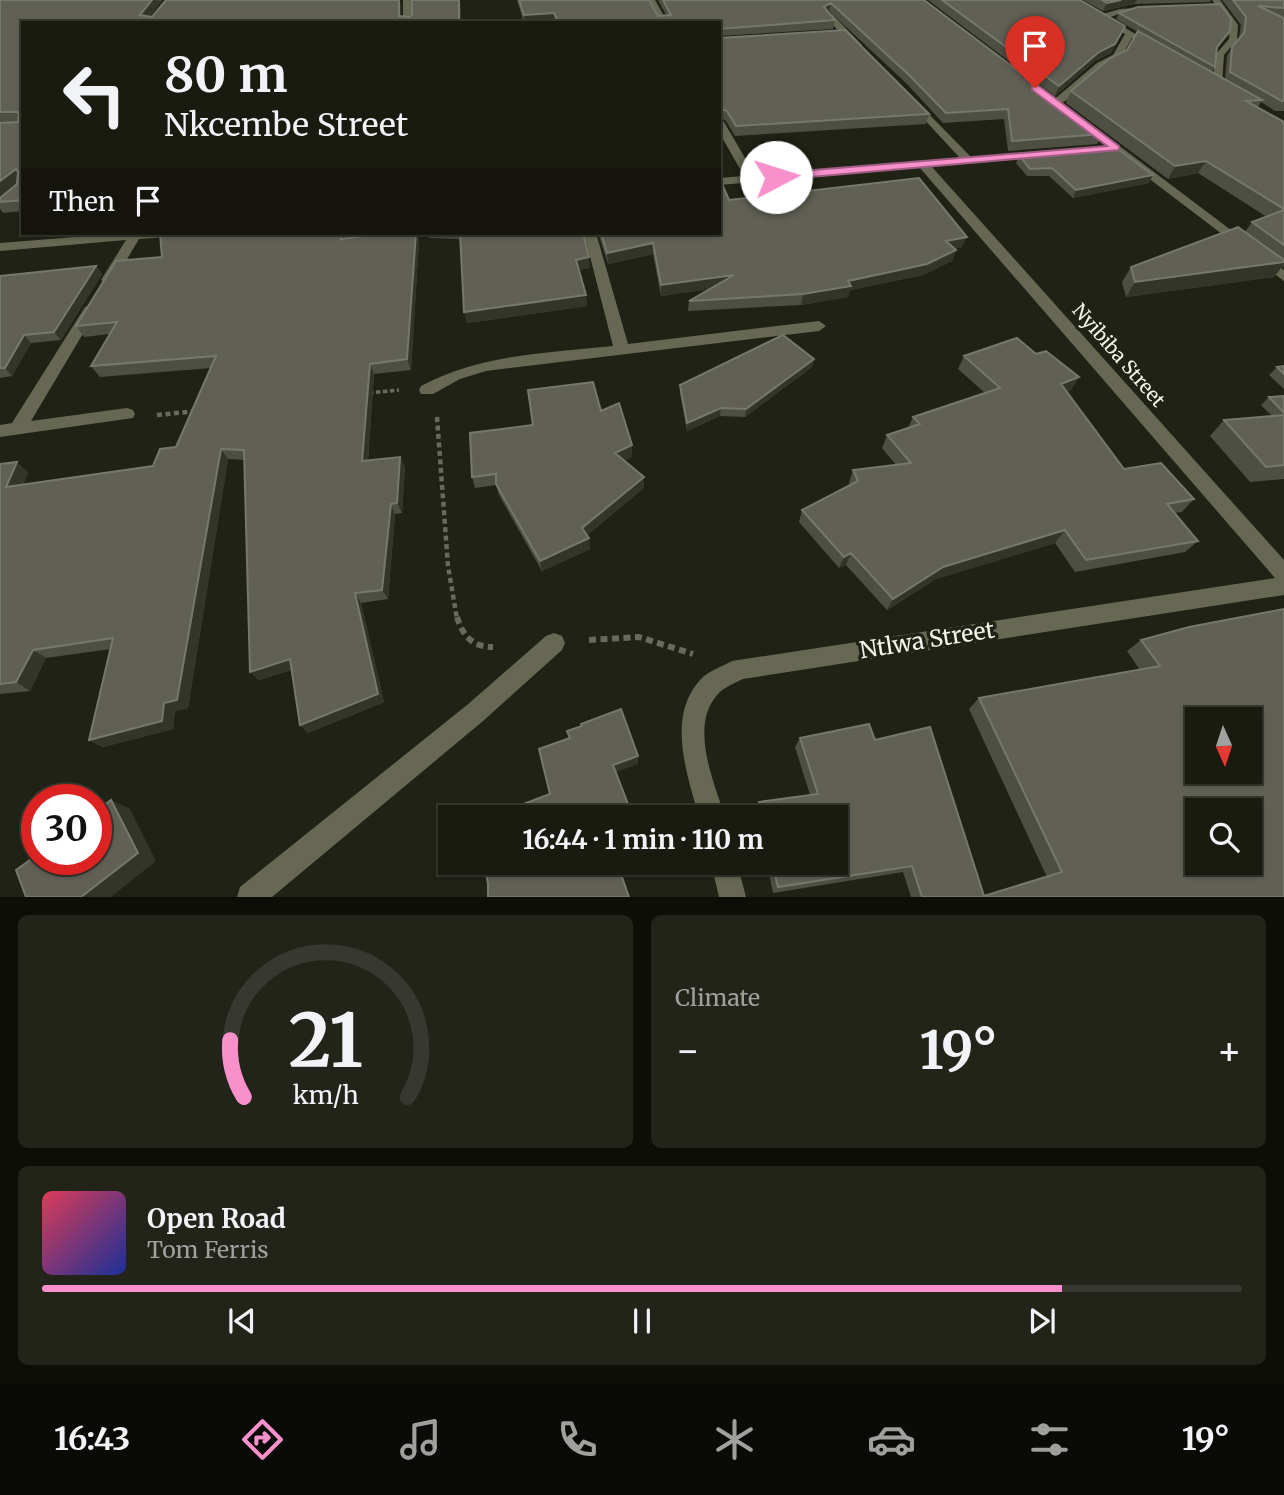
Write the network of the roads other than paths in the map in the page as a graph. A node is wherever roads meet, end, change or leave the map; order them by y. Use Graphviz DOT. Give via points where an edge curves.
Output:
graph roads {
  1 [pos="407,0"];
  2 [pos="651,0"];
  3 [pos="1072,0"];
  4 [pos="1215,4"];
  5 [pos="1159,8"];
  6 [pos="829,16"];
  7 [pos="1102,17"];
  8 [pos="407,21"];
  9 [pos="663,21"];
  10 [pos="846,33"];
  11 [pos="1130,33"];
  12 [pos="833,34"];
  13 [pos="864,52"];
  14 [pos="1163,52"];
  15 [pos="1206,77"];
  16 [pos="1217,84"];
  17 [pos="902,88"];
  18 [pos="1228,90"];
  19 [pos="1044,95"];
  20 [pos="1055,103"];
  21 [pos="1065,110"];
  22 [pos="1075,118"];
  23 [pos="721,126"];
  24 [pos="1116,148"];
  25 [pos="1102,149"];
  26 [pos="1062,153"];
  27 [pos="968,160"];
  28 [pos="923,164"];
  29 [pos="751,179"];
  30 [pos="721,182"];
  31 [pos="146,235"];
  32 [pos="591,235"];
  33 [pos="135,236"];
  34 [pos="0,247"];
  35 [pos="1284,277"];
  36 [pos="819,326"];
  37 [pos="621,348"];
  38 [pos="427,390"];
  39 [pos="127,414"];
  40 [pos="9,430"];
  41 [pos="1284,574"];
  42 [pos="1284,586"];
  43 [pos="554,643"];
  44 [pos="709,805"];
  45 [pos="727,875"];
  46 [pos="250,897"];
  47 [pos="733,897"];
  1 -- 8 [label="street"];
  2 -- 9 [label="street"];
  3 -- 7 [label="street"];
  4 -- 16 [label="street" via="1234,25 1233,40 1220,54"];
  5 -- 7 [label="street"];
  6 -- 10 [label="street"];
  7 -- 11 [label="street"];
  10 -- 12 [label="street"];
  10 -- 13 [label="street"];
  11 -- 14 [label="street"];
  11 -- 20 [label="street" via="1117,57 1100,65"];
  15 -- 16 [label="street"];
  16 -- 18 [label="street"];
  17 -- 27 [label="street"];
  19 -- 20 [label="street"];
  20 -- 21 [label="street"];
  22 -- 24 [label="street"];
  23 -- 29 [label="street"];
  24 -- 25 [label="street"];
  24 -- 35 [label="street"];
  26 -- 27 [label="street"];
  27 -- 28 [label="street"];
  28 -- 29 [label="street"];
  28 -- 41 [label="street, Nyibiba Street"];
  29 -- 30 [label="street"];
  31 -- 33 [label="street"];
  32 -- 37 [label="street"];
  33 -- 34 [label="street"];
  33 -- 40 [label="street"];
  36 -- 37 [label="street"];
  37 -- 38 [label="street" via="486,366 454,375"];
  39 -- 40 [label="street"];
  42 -- 44 [label="street, Ntlwa Street" via="740,669 710,685 695,713 694,749"];
  43 -- 46 [label="street"];
  45 -- 47 [label="street"];
}
